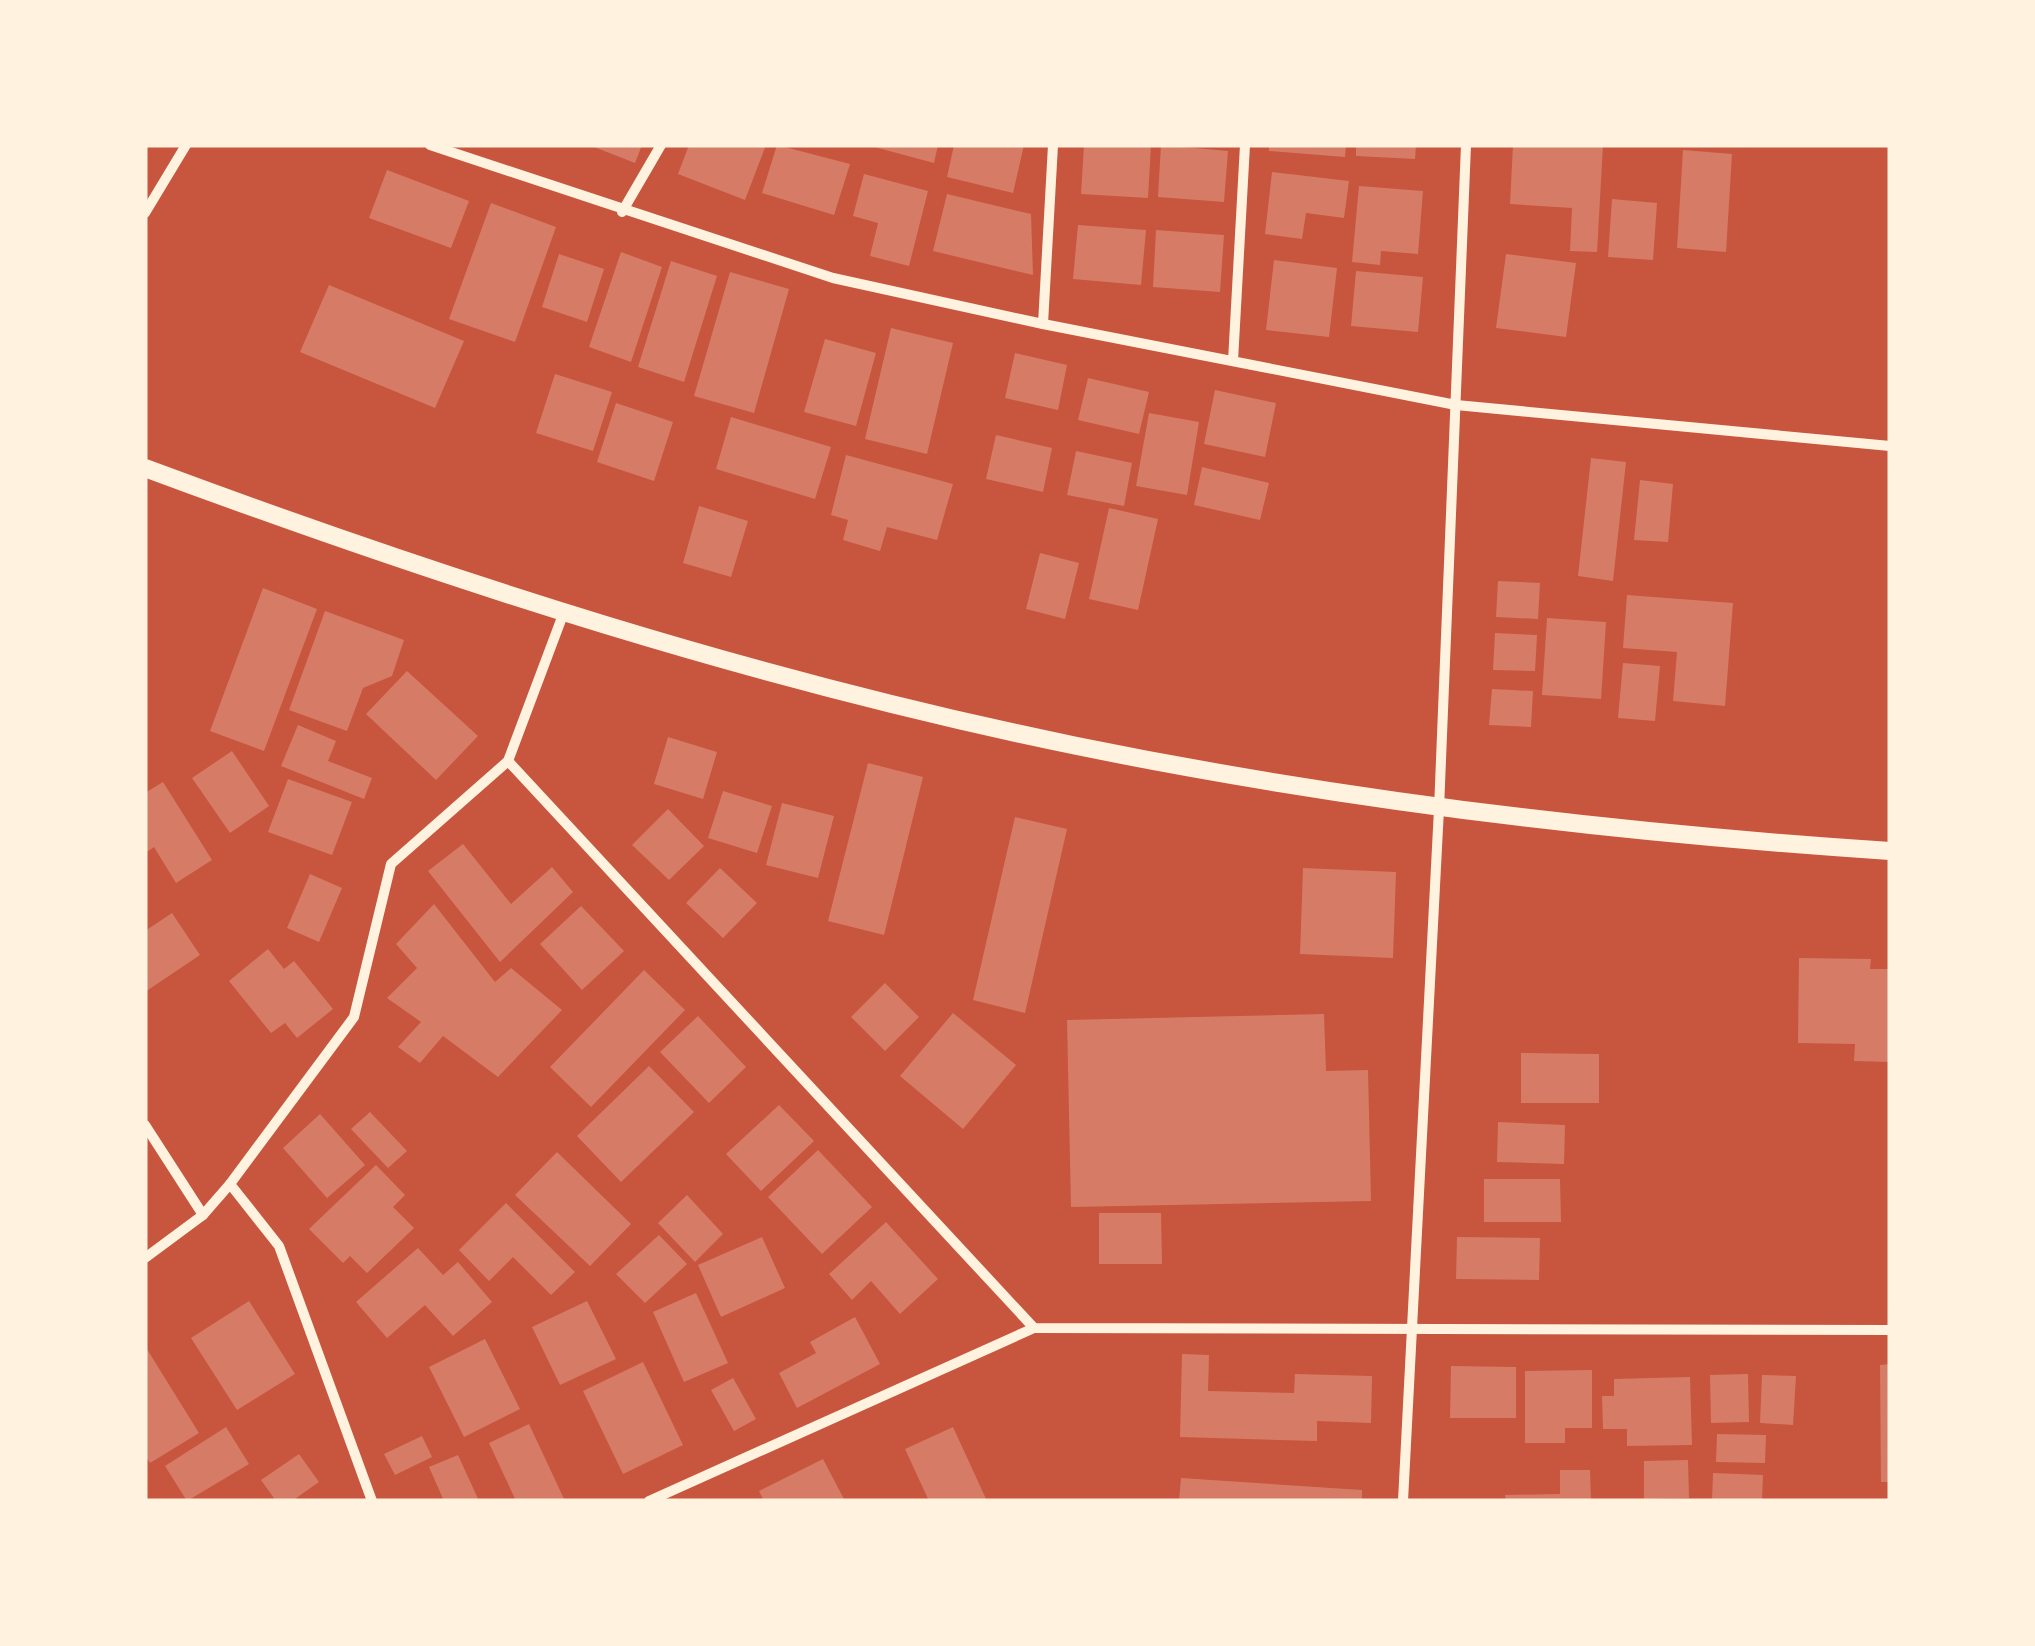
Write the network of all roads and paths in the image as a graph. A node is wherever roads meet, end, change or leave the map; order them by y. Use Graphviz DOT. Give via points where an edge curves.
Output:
graph roads {
  1 [pos="186,145"];
  2 [pos="430,145"];
  3 [pos="661,145"];
  4 [pos="1053,145"];
  5 [pos="1245,145"];
  6 [pos="1466,145"];
  7 [pos="622,212"];
  8 [pos="145,213"];
  9 [pos="1043,324"];
  10 [pos="1233,361"];
  11 [pos="1456,405"];
  12 [pos="1890,446"];
  13 [pos="145,468"];
  14 [pos="564,612"];
  15 [pos="508,761"];
  16 [pos="1439,808"];
  17 [pos="1890,851"];
  18 [pos="145,1125"];
  19 [pos="230,1184"];
  20 [pos="203,1214"];
  21 [pos="145,1258"];
  22 [pos="1034,1328"];
  23 [pos="1410,1330"];
  24 [pos="1890,1330"];
  25 [pos="372,1501"];
  26 [pos="650,1501"];
  27 [pos="1403,1501"];
  1 -- 8 [label="street"];
  2 -- 7 [label="street"];
  3 -- 7 [label="street"];
  4 -- 9 [label="street"];
  5 -- 10 [label="street"];
  6 -- 11 [label="street"];
  7 -- 9 [label="street" via="833,278"];
  9 -- 10 [label="street"];
  10 -- 11 [label="street"];
  11 -- 12 [label="street"];
  11 -- 16 [label="street"];
  13 -- 14 [label="street"];
  14 -- 15 [label="street"];
  14 -- 16 [label="street" via="778,675 1077,746"];
  15 -- 19 [label="street" via="391,864 354,1017"];
  15 -- 22 [label="street"];
  16 -- 17 [label="street" via="1677,837"];
  16 -- 23 [label="street"];
  18 -- 20 [label="street"];
  19 -- 20 [label="street"];
  19 -- 25 [label="street" via="280,1246"];
  20 -- 21 [label="street"];
  22 -- 23 [label="street"];
  22 -- 26 [label="street"];
  23 -- 24 [label="street"];
  23 -- 27 [label="street"];
}
